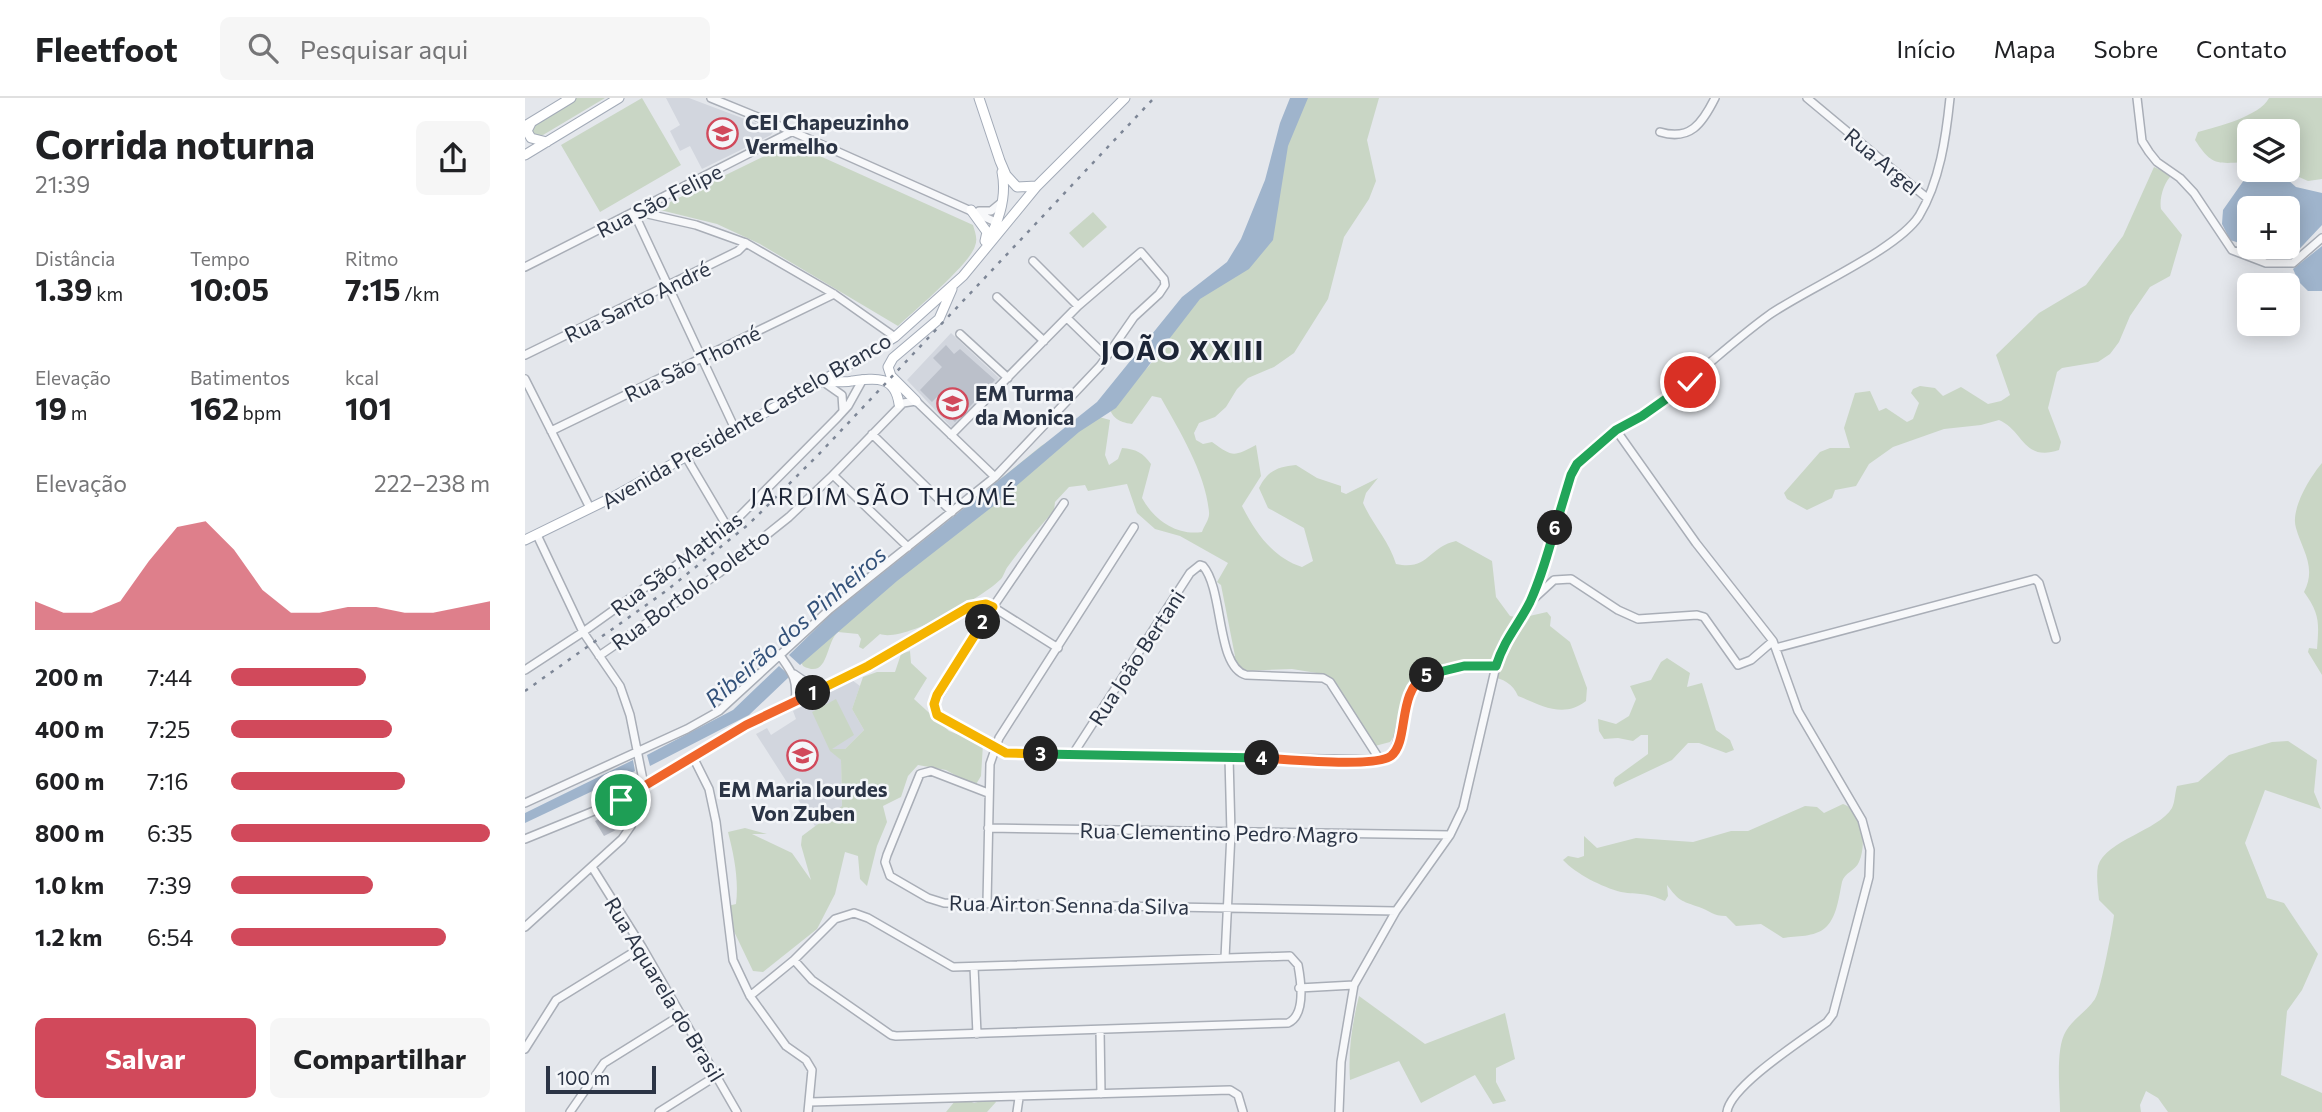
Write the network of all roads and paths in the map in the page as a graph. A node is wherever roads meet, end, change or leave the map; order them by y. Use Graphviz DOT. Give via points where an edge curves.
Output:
graph roads {
  1 [pos="571,98"];
  2 [pos="619,98"];
  3 [pos="711,98"];
  4 [pos="979,98"];
  5 [pos="1125,98"];
  6 [pos="1714,98"];
  7 [pos="1807,98"];
  8 [pos="1950,98"];
  9 [pos="2137,98"];
  10 [pos="528,124"];
  11 [pos="793,131"];
  12 [pos="1660,132"];
  13 [pos="547,142"];
  14 [pos="525,155"];
  15 [pos="1000,161"];
  16 [pos="1037,186"];
  17 [pos="1927,198"];
  18 [pos="1003,201"];
  19 [pos="971,210"];
  20 [pos="636,212"];
  21 [pos="997,223"];
  22 [pos="997,236"];
  23 [pos="2322,238"];
  24 [pos="746,243"];
  25 [pos="983,250"];
  26 [pos="1033,261"];
  27 [pos="525,267"];
  28 [pos="954,284"];
  29 [pos="669,286"];
  30 [pos="834,295"];
  31 [pos="997,298"];
  32 [pos="1078,306"];
  33 [pos="1067,318"];
  34 [pos="960,334"];
  35 [pos="895,337"];
  36 [pos="1044,341"];
  37 [pos="525,355"];
  38 [pos="1106,356"];
  39 [pos="701,358"];
  40 [pos="525,379"];
  41 [pos="863,379"];
  42 [pos="1008,379"];
  43 [pos="823,381"];
  44 [pos="916,401"];
  45 [pos="899,404"];
  46 [pos="843,411"];
  47 [pos="735,429"];
  48 [pos="1616,430"];
  49 [pos="551,431"];
  50 [pos="872,434"];
  51 [pos="951,435"];
  52 [pos="686,457"];
  53 [pos="833,475"];
  54 [pos="995,477"];
  55 [pos="1063,503"];
  56 [pos="590,508"];
  57 [pos="951,512"];
  58 [pos="1134,527"];
  59 [pos="728,528"];
  60 [pos="537,535"];
  61 [pos="525,540"];
  62 [pos="908,547"];
  63 [pos="1529,604"];
  64 [pos="993,607"];
  65 [pos="583,632"];
  66 [pos="2056,639"];
  67 [pos="1775,645"];
  68 [pos="1058,648"];
  69 [pos="779,654"];
  70 [pos="599,656"];
  71 [pos="1496,666"];
  72 [pos="525,670"];
  73 [pos="794,674"];
  74 [pos="822,688"];
  75 [pos="795,703"];
  76 [pos="995,749"];
  77 [pos="639,753"];
  78 [pos="1073,754"];
  79 [pos="693,757"];
  80 [pos="1229,757"];
  81 [pos="1380,760"];
  82 [pos="644,785"];
  83 [pos="988,793"];
  84 [pos="525,803"];
  85 [pos="988,828"];
  86 [pos="1231,833"];
  87 [pos="1450,835"];
  88 [pos="525,839"];
  89 [pos="592,867"];
  90 [pos="987,903"];
  91 [pos="1228,906"];
  92 [pos="1396,911"];
  93 [pos="525,927"];
  94 [pos="642,947"];
  95 [pos="1225,958"];
  96 [pos="794,960"];
  97 [pos="974,967"];
  98 [pos="1354,985"];
  99 [pos="1299,988"];
  100 [pos="750,996"];
  101 [pos="681,1015"];
  102 [pos="1100,1030"];
  103 [pos="977,1034"];
  104 [pos="525,1049"];
  105 [pos="716,1076"];
  106 [pos="1101,1094"];
  107 [pos="1019,1098"];
  108 [pos="810,1102"];
  109 [pos="570,1112"];
  110 [pos="659,1112"];
  111 [pos="737,1112"];
  112 [pos="809,1112"];
  113 [pos="1017,1112"];
  114 [pos="1243,1112"];
  115 [pos="1339,1112"];
  116 [pos="1727,1112"];
  1 -- 10 [label="main road"];
  2 -- 13 [label="main road"];
  3 -- 11 [label="street"];
  4 -- 15 [label="main road"];
  5 -- 16 [label="main road, Avenida Presidente Castelo Branco"];
  6 -- 12 [label="street" via="1705,119 1691,133"];
  7 -- 17 [label="street, Rua Argel"];
  8 -- 17 [label="street" via="1945,143"];
  9 -- 23 [label="street" via="2142,141 2157,162 2195,193 2232,250 2266,263 2293,263"];
  10 -- 13 [label="main road" via="531,138"];
  11 -- 19 [label="street"];
  11 -- 20 [label="street, Rua São Felipe"];
  13 -- 14 [label="main road"];
  15 -- 16 [label="main road" via="1017,187"];
  15 -- 18 [label="main road"];
  16 -- 22 [label="main road, Avenida Presidente Castelo Branco"];
  17 -- 48 [label="street" via="1919,216 1898,237 1769,315 1690,382"];
  18 -- 19 [label="street" via="991,211"];
  18 -- 21 [label="main road"];
  19 -- 21 [label="street"];
  19 -- 25 [label="main road" via="987,232"];
  20 -- 24 [label="street" via="696,225"];
  20 -- 27 [label="street, Rua São Felipe"];
  20 -- 29 [label="street"];
  21 -- 22 [label="main road"];
  21 -- 25 [label="main road"];
  22 -- 25 [label="main road, Avenida Presidente Castelo Branco"];
  24 -- 29 [label="street, Rua Santo André"];
  24 -- 30 [label="street"];
  25 -- 28 [label="main road, Avenida Presidente Castelo Branco"];
  26 -- 32 [label="street"];
  28 -- 35 [label="main road, Avenida Presidente Castelo Branco"];
  28 -- 44 [label="main road" via="939,319 888,367"];
  29 -- 37 [label="street, Rua Santo André"];
  29 -- 39 [label="street"];
  30 -- 35 [label="street"];
  30 -- 39 [label="street, Rua São Thomé"];
  31 -- 36 [label="street"];
  32 -- 33 [label="street"];
  32 -- 38 [label="street" via="1141,252 1164,279 1165,285"];
  33 -- 36 [label="street"];
  33 -- 38 [label="street"];
  34 -- 42 [label="street"];
  35 -- 43 [label="main road, Avenida Presidente Castelo Branco"];
  36 -- 42 [label="street"];
  38 -- 54 [label="street"];
  39 -- 47 [label="street"];
  39 -- 49 [label="street, Rua São Thomé"];
  40 -- 49 [label="street"];
  41 -- 43 [label="main road"];
  41 -- 45 [label="main road" via="890,384"];
  41 -- 46 [label="street, Rua São Mathias"];
  42 -- 51 [label="street"];
  43 -- 46 [label="street" via="842,395"];
  43 -- 47 [label="main road, Avenida Presidente Castelo Branco"];
  44 -- 45 [label="street"];
  44 -- 51 [label="street"];
  45 -- 50 [label="street, Rua Bortolo Poletto"];
  46 -- 59 [label="street, Rua São Mathias"];
  47 -- 52 [label="main road, Avenida Presidente Castelo Branco"];
  48 -- 63 [label="street" via="1577,464 1571,475 1544,570"];
  48 -- 67 [label="street"];
  49 -- 56 [label="street"];
  50 -- 53 [label="street, Rua Bortolo Poletto"];
  50 -- 57 [label="street"];
  51 -- 54 [label="street"];
  52 -- 56 [label="main road, Avenida Presidente Castelo Branco"];
  52 -- 59 [label="street"];
  53 -- 62 [label="street"];
  53 -- 70 [label="street, Rua Bortolo Poletto" via="719,573"];
  54 -- 57 [label="street"];
  55 -- 64 [label="street"];
  56 -- 60 [label="main road, Avenida Presidente Castelo Branco"];
  57 -- 62 [label="street"];
  58 -- 68 [label="street"];
  59 -- 65 [label="street, Rua São Mathias"];
  60 -- 61 [label="main road, Avenida Presidente Castelo Branco"];
  60 -- 65 [label="street"];
  62 -- 69 [label="street"];
  63 -- 67 [label="street" via="1554,580 1571,579 1638,619 1704,617 1738,665"];
  63 -- 71 [label="street" via="1504,642"];
  64 -- 68 [label="street"];
  64 -- 74 [label="street" via="969,607"];
  64 -- 76 [label="street" via="934,704 937,715"];
  65 -- 70 [label="street"];
  65 -- 72 [label="street, Rua São Mathias"];
  66 -- 67 [label="street" via="2035,579"];
  67 -- 116 [label="street" via="1798,711 1861,820 1870,850 1869,877 1833,1014 1732,1097"];
  68 -- 76 [label="street"];
  69 -- 73 [label="street"];
  69 -- 77 [label="street" via="719,711"];
  70 -- 77 [label="street" via="620,686"];
  71 -- 81 [label="street" via="1464,666 1421,678 1411,692 1394,753"];
  71 -- 87 [label="street" via="1473,772"];
  73 -- 74 [label="street"];
  73 -- 75 [label="street"];
  74 -- 75 [label="street"];
  75 -- 79 [label="street"];
  76 -- 78 [label="street" via="1017,754"];
  76 -- 83 [label="street"];
  77 -- 82 [label="street"];
  77 -- 84 [label="street"];
  78 -- 80 [label="street"];
  78 -- 81 [label="street, Rua João Bertani" via="1190,573 1203,566 1212,579 1228,657 1236,671 1330,682"];
  79 -- 82 [label="street"];
  79 -- 100 [label="street" via="709,789 716,822 733,960"];
  80 -- 81 [label="street"];
  80 -- 86 [label="street"];
  82 -- 88 [label="street" via="621,800"];
  82 -- 89 [label="street" via="631,826"];
  83 -- 85 [label="street"];
  83 -- 90 [label="street, Rua Airton Senna da Silva" via="931,771 920,774 885,862 890,876 928,898"];
  85 -- 86 [label="street, Rua Clementino Pedro Magro"];
  85 -- 90 [label="street"];
  86 -- 87 [label="street, Rua Clementino Pedro Magro"];
  86 -- 91 [label="street"];
  87 -- 92 [label="street"];
  89 -- 93 [label="street"];
  89 -- 94 [label="street, Rua Aquarela do Brasil"];
  90 -- 91 [label="street, Rua Airton Senna da Silva"];
  91 -- 92 [label="street, Rua Airton Senna da Silva"];
  91 -- 95 [label="street"];
  92 -- 98 [label="street"];
  94 -- 101 [label="street, Rua Aquarela do Brasil"];
  94 -- 104 [label="street" via="556,1000"];
  95 -- 97 [label="street"];
  95 -- 99 [label="street" via="1290,956 1298,965"];
  96 -- 97 [label="street" via="835,919 854,913 939,961 953,967"];
  96 -- 100 [label="street"];
  96 -- 103 [label="street" via="812,980 891,1035"];
  97 -- 103 [label="street"];
  98 -- 99 [label="street"];
  98 -- 115 [label="street" via="1341,1062"];
  99 -- 102 [label="street" via="1298,1014 1288,1023"];
  100 -- 108 [label="street" via="786,1046 809,1064"];
  101 -- 105 [label="street, Rua Aquarela do Brasil"];
  101 -- 109 [label="street" via="604,1063"];
  102 -- 103 [label="street"];
  102 -- 106 [label="street"];
  105 -- 110 [label="street"];
  105 -- 111 [label="street, Rua Aquarela do Brasil"];
  106 -- 107 [label="street"];
  106 -- 114 [label="street" via="1230,1090 1238,1095"];
  107 -- 108 [label="street"];
  107 -- 113 [label="street"];
  108 -- 112 [label="street"];
}
